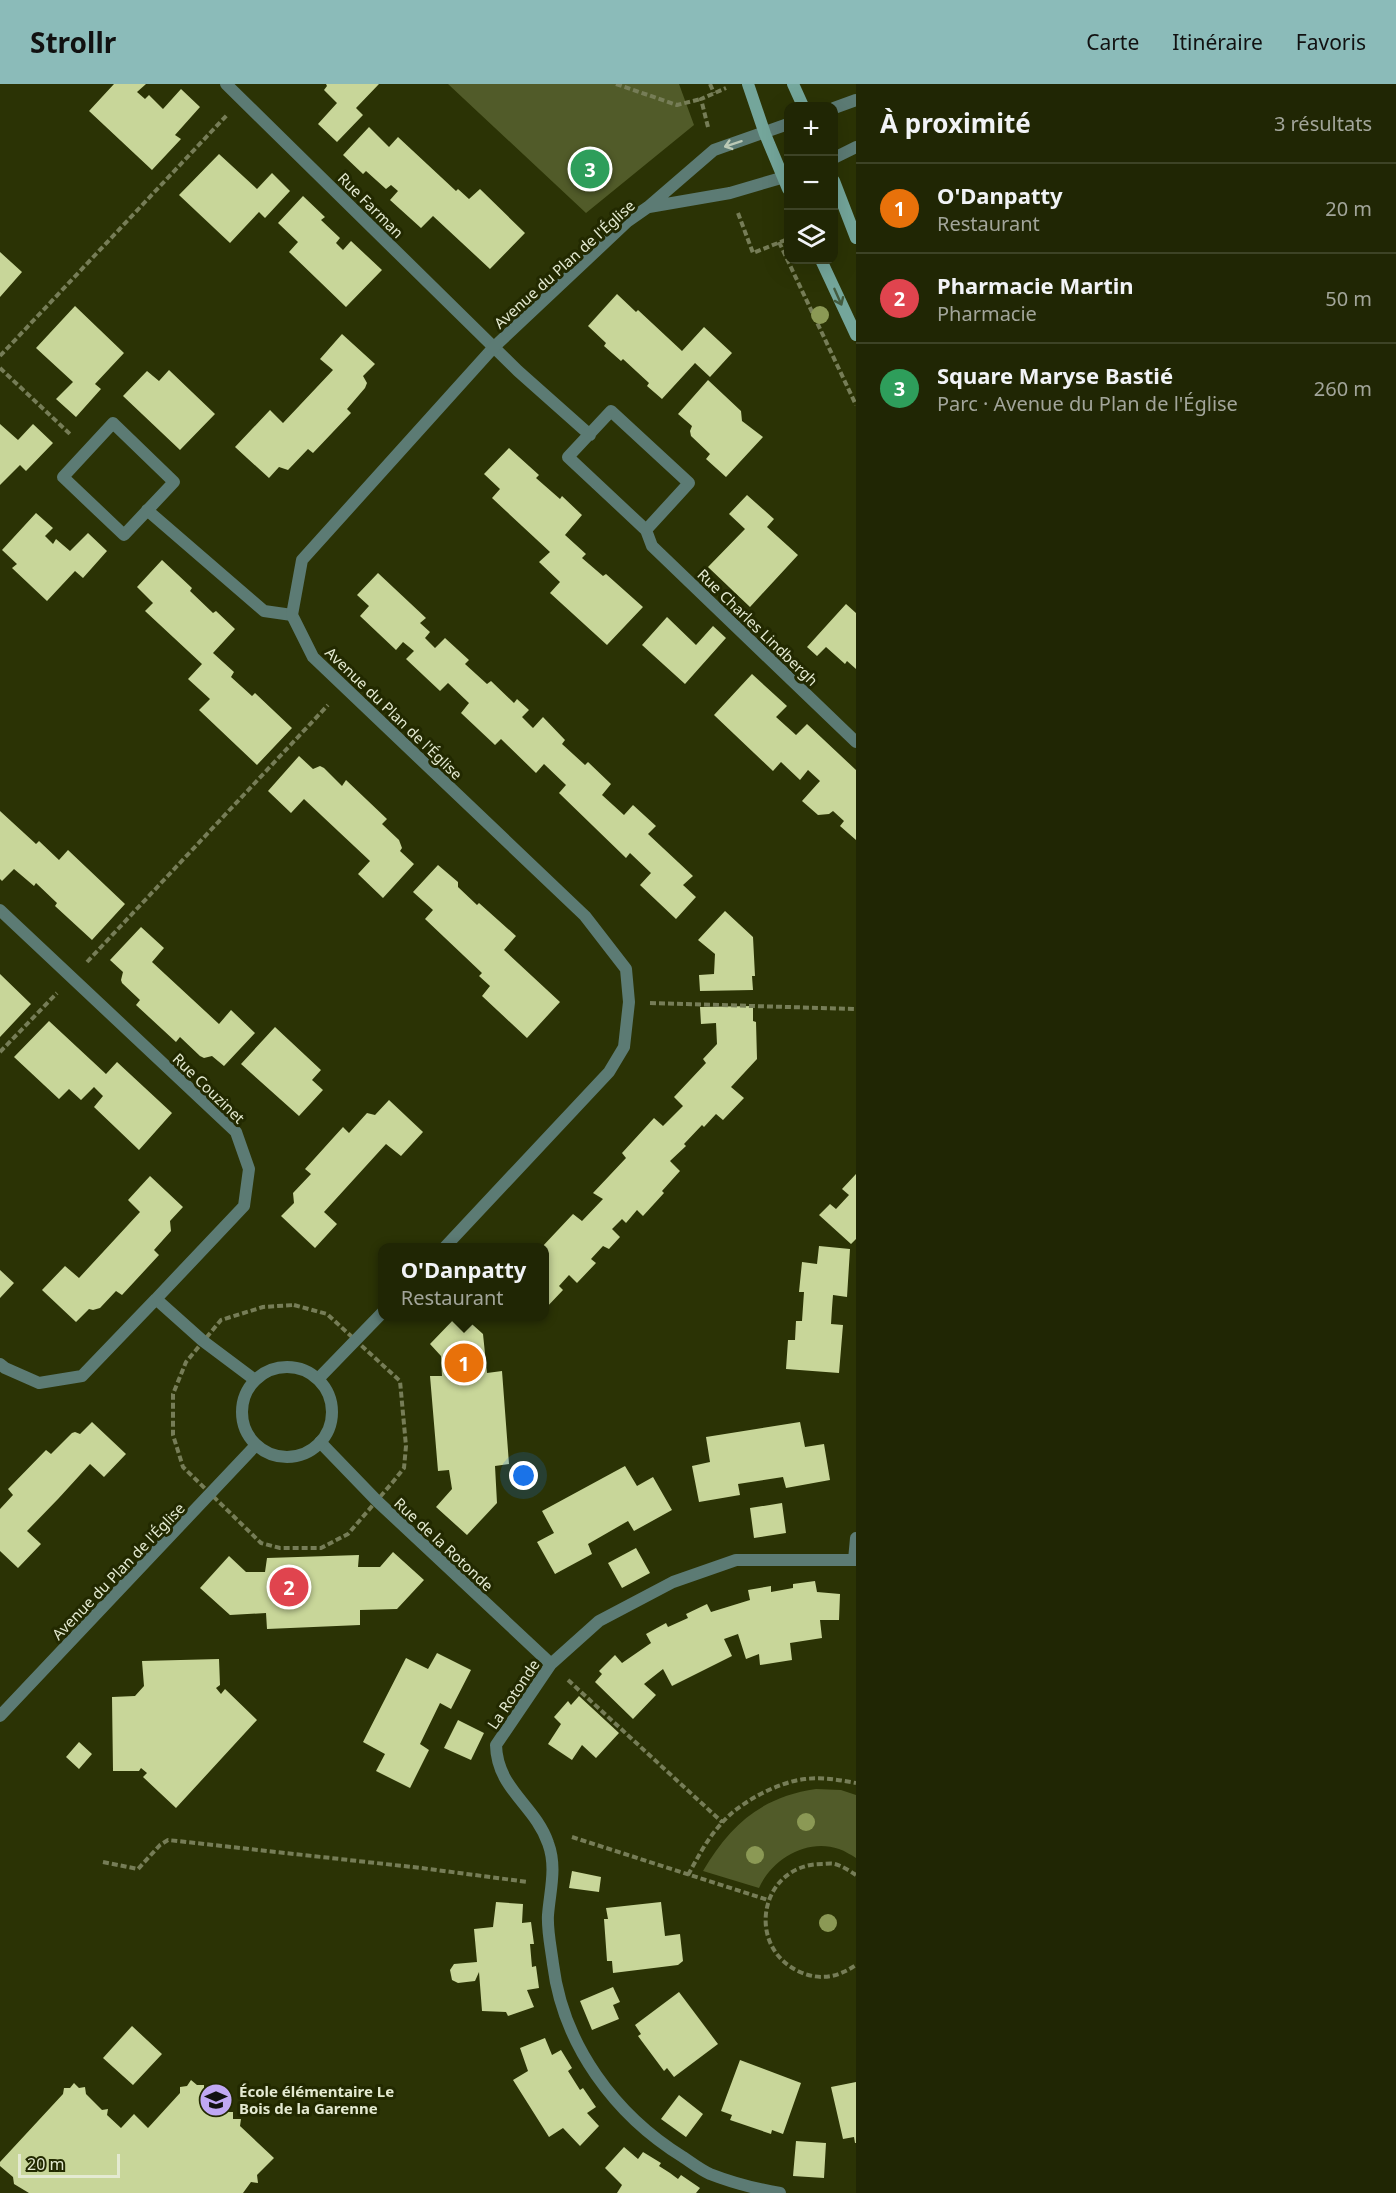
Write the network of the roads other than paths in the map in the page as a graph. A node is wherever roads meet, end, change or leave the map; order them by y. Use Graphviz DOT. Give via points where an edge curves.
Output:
graph roads {
  1 [pos="226,84"];
  2 [pos="748,84"];
  3 [pos="793,84"];
  4 [pos="856,100"];
  5 [pos="801,102"];
  6 [pos="838,107"];
  7 [pos="784,126"];
  8 [pos="765,134"];
  9 [pos="856,147"];
  10 [pos="838,156"];
  11 [pos="784,175"];
  12 [pos="784,182"];
  13 [pos="838,191"];
  14 [pos="648,207"];
  15 [pos="856,238"];
  16 [pos="823,264"];
  17 [pos="856,335"];
  18 [pos="494,347"];
  19 [pos="590,435"];
  20 [pos="147,510"];
  21 [pos="646,530"];
  22 [pos="292,615"];
  23 [pos="856,742"];
  24 [pos="0,910"];
  25 [pos="449,1243"];
  26 [pos="156,1299"];
  27 [pos="378,1316"];
  28 [pos="0,1364"];
  29 [pos="318,1379"];
  30 [pos="255,1380"];
  31 [pos="320,1442"];
  32 [pos="256,1445"];
  33 [pos="856,1538"];
  34 [pos="855,1560"];
  35 [pos="550,1664"];
  36 [pos="0,1716"];
  37 [pos="780,2193"];
  1 -- 18 [label="street, Rue Farman"];
  2 -- 8 [label="main road"];
  3 -- 5 [label="main road"];
  4 -- 6 [label="street"];
  7 -- 8 [label="street, Avenue du Plan de l'Église"];
  8 -- 11 [label="main road"];
  8 -- 14 [label="street, Avenue du Plan de l'Église, one-way" via="714,150"];
  9 -- 10 [label="street"];
  12 -- 14 [label="street, Avenue du Plan de l'Église"];
  13 -- 15 [label="main road"];
  14 -- 18 [label="street, Avenue du Plan de l'Église" via="628,221"];
  16 -- 17 [label="main road, one-way"];
  18 -- 19 [label="street"];
  18 -- 22 [label="street, Avenue du Plan de l'Église" via="302,560"];
  19 -- 21 [label="street, Rue Charles Lindbergh" via="568,457"];
  19 -- 21 [label="street, Rue Charles Lindbergh" via="611,411 689,483"];
  20 -- 20 [label="street" via="124,535 63,477 113,423 174,482"];
  20 -- 22 [label="street" via="264,611"];
  21 -- 23 [label="street, Rue Charles Lindbergh" via="651,546"];
  22 -- 25 [label="street, Avenue du Plan de l'Église" via="314,657 585,916 626,969 629,1002 624,1047 609,1072"];
  24 -- 26 [label="street, Rue Couzinet" via="236,1132 249,1169 244,1206"];
  26 -- 28 [label="street, Rue Couzinet" via="82,1377 39,1383"];
  26 -- 30 [label="street"];
  27 -- 29 [label="street"];
  29 -- 30 [label="street" via="307,1371 287,1367 267,1371"];
  29 -- 31 [label="street" via="332,1403 328,1431"];
  30 -- 32 [label="street" via="247,1391 242,1412 247,1433"];
  31 -- 32 [label="street" via="296,1456 268,1453"];
  31 -- 35 [label="street, Rue de la Rotonde" via="376,1501"];
  32 -- 36 [label="street, Avenue du Plan de l'Église"];
  33 -- 34 [label="street"];
  34 -- 35 [label="street, La Rotonde" via="736,1560 673,1582 599,1621"];
  35 -- 37 [label="street, La Rotonde" via="496,1745 496,1761 548,1842 554,1869 548,1917 554,1968 565,2012 582,2054 608,2093 664,2145 709,2174"];
}
